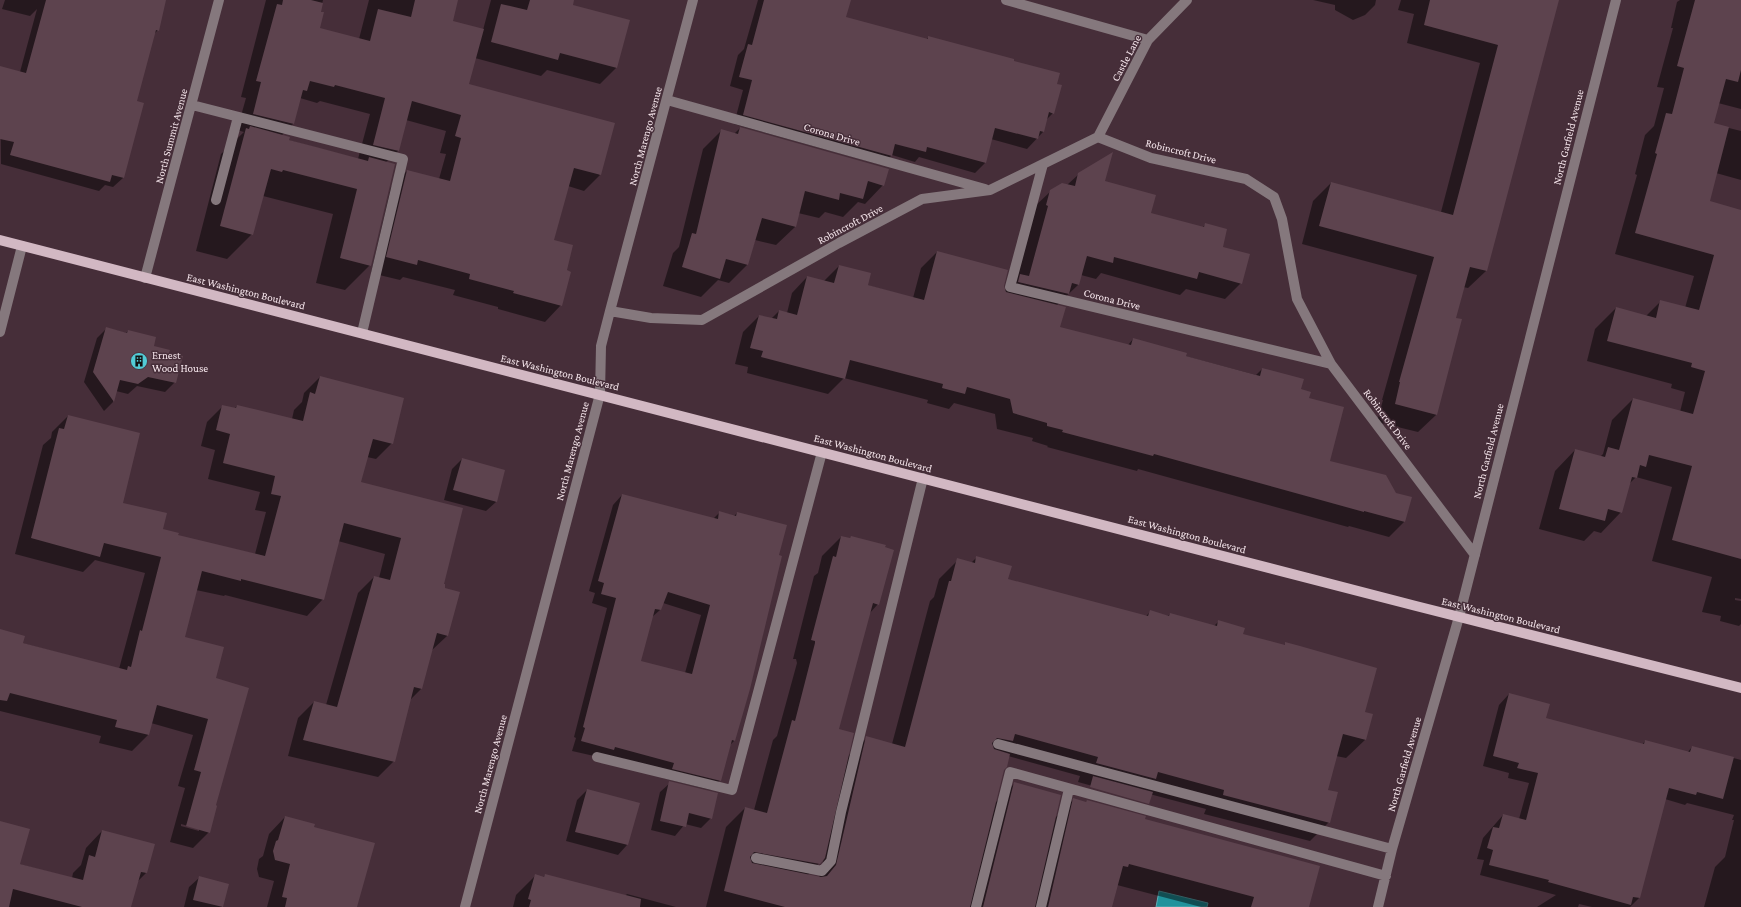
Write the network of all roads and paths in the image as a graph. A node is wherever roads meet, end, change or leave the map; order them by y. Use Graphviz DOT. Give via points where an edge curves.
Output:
graph roads {
  1 [pos="219,0"];
  2 [pos="694,0"];
  3 [pos="1006,0"];
  4 [pos="1187,0"];
  5 [pos="1616,0"];
  6 [pos="1148,40"];
  7 [pos="668,100"];
  8 [pos="192,106"];
  9 [pos="238,117"];
  10 [pos="1098,137"];
  11 [pos="1043,164"];
  12 [pos="990,190"];
  13 [pos="216,200"];
  14 [pos="0,240"];
  15 [pos="22,246"];
  16 [pos="145,278"];
  17 [pos="610,311"];
  18 [pos="0,332"];
  19 [pos="362,333"];
  20 [pos="1331,364"];
  21 [pos="600,394"];
  22 [pos="822,452"];
  23 [pos="923,478"];
  24 [pos="1475,555"];
  25 [pos="1459,617"];
  26 [pos="1741,688"];
  27 [pos="998,744"];
  28 [pos="597,757"];
  29 [pos="1069,789"];
  30 [pos="1392,849"];
  31 [pos="756,858"];
  32 [pos="1386,876"];
  33 [pos="466,907"];
  34 [pos="976,907"];
  35 [pos="1041,907"];
  36 [pos="1378,907"];
  1 -- 8 [label="street, North Summit Avenue"];
  2 -- 7 [label="street, North Marengo Avenue"];
  3 -- 6 [label="street"];
  4 -- 6 [label="street, Castle Lane"];
  5 -- 24 [label="street, North Garfield Avenue"];
  6 -- 10 [label="street, Castle Lane"];
  7 -- 12 [label="street, Corona Drive"];
  7 -- 17 [label="street, North Marengo Avenue"];
  8 -- 9 [label="street"];
  8 -- 16 [label="street, North Summit Avenue"];
  9 -- 13 [label="street"];
  9 -- 19 [label="street" via="403,159"];
  10 -- 11 [label="street, Robincroft Drive"];
  10 -- 20 [label="street, Robincroft Drive" via="1151,158 1246,179 1274,197 1282,219 1297,299"];
  11 -- 12 [label="street, Robincroft Drive"];
  11 -- 20 [label="street, Corona Drive" via="1010,287"];
  12 -- 17 [label="street, Robincroft Drive" via="922,199 702,320 651,318"];
  14 -- 15 [label="main road, East Washington Boulevard"];
  15 -- 16 [label="main road, East Washington Boulevard"];
  15 -- 18 [label="street"];
  16 -- 19 [label="main road, East Washington Boulevard"];
  17 -- 21 [label="street, North Marengo Avenue" via="602,346"];
  19 -- 21 [label="main road, East Washington Boulevard"];
  20 -- 24 [label="street, Robincroft Drive"];
  21 -- 22 [label="main road, East Washington Boulevard"];
  21 -- 33 [label="street, North Marengo Avenue"];
  22 -- 23 [label="main road, East Washington Boulevard"];
  22 -- 28 [label="street" via="732,790"];
  23 -- 25 [label="main road, East Washington Boulevard"];
  23 -- 31 [label="street" via="830,861 822,871"];
  24 -- 25 [label="street, North Garfield Avenue"];
  25 -- 26 [label="main road, East Washington Boulevard"];
  25 -- 30 [label="street, North Garfield Avenue"];
  27 -- 30 [label="street"];
  29 -- 32 [label="street"];
  29 -- 34 [label="street" via="1010,772"];
  29 -- 35 [label="street"];
  30 -- 32 [label="street, North Garfield Avenue"];
  32 -- 36 [label="street, North Garfield Avenue"];
}
